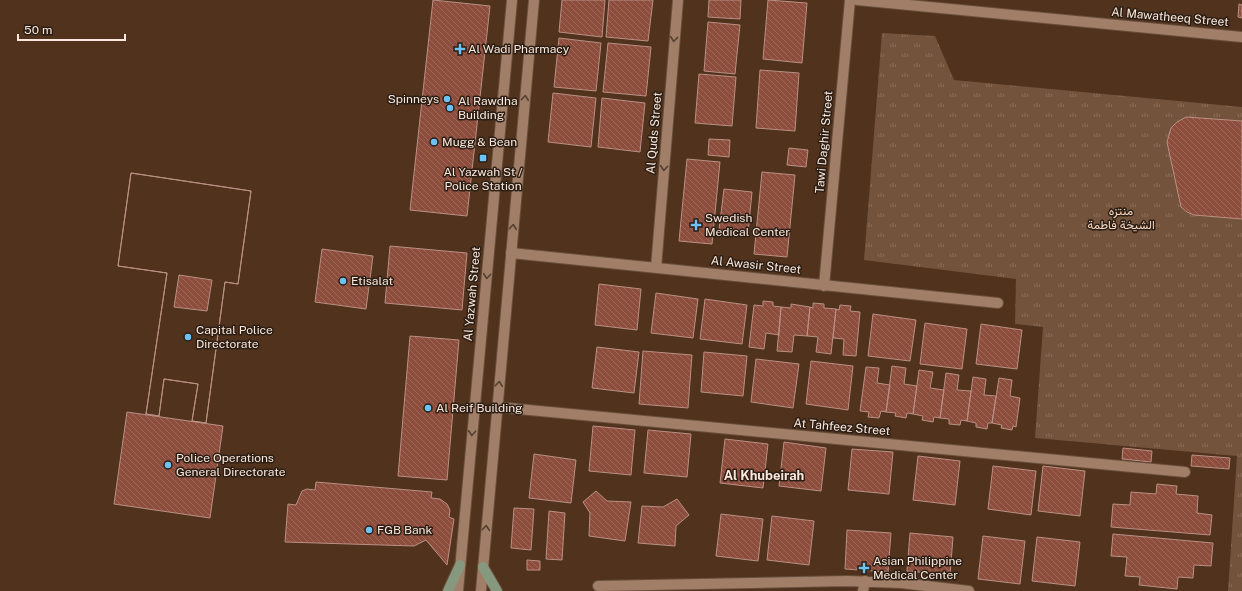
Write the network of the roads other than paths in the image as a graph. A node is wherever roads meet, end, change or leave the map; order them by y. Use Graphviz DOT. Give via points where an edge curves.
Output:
graph roads {
  1 [pos="512,0"];
  2 [pos="534,0"];
  3 [pos="678,0"];
  4 [pos="850,0"];
  5 [pos="857,0"];
  6 [pos="1242,37"];
  7 [pos="511,253"];
  8 [pos="656,268"];
  9 [pos="824,286"];
  10 [pos="998,304"];
  11 [pos="497,407"];
  12 [pos="1184,472"];
  13 [pos="460,566"];
  14 [pos="483,567"];
  15 [pos="598,586"];
  16 [pos="864,586"];
  17 [pos="448,591"];
  18 [pos="458,591"];
  19 [pos="481,591"];
  20 [pos="497,591"];
  21 [pos="969,591"];
  1 -- 13 [label="street, Al Yazwah Street, one-way"];
  7 -- 2 [label="street, one-way"];
  3 -- 8 [label="street, Al Quds Street, one-way"];
  4 -- 9 [label="street, Tawi Daghir Street"];
  5 -- 6 [label="street, Al Mawatheeq Street"];
  7 -- 8 [label="street, Al Awasir Street"];
  11 -- 7 [label="street, one-way"];
  8 -- 9 [label="street, Al Awasir Street"];
  9 -- 10 [label="street, Al Awasir Street"];
  11 -- 12 [label="street, At Tahfeez Street"];
  14 -- 11 [label="street, one-way"];
  13 -- 17 [label="main road"];
  13 -- 18 [label="street, Al Yazwah Street"];
  14 -- 19 [label="street"];
  14 -- 20 [label="main road"];
  15 -- 16 [label="street" via="824,580"];
  16 -- 21 [label="street"];
}
